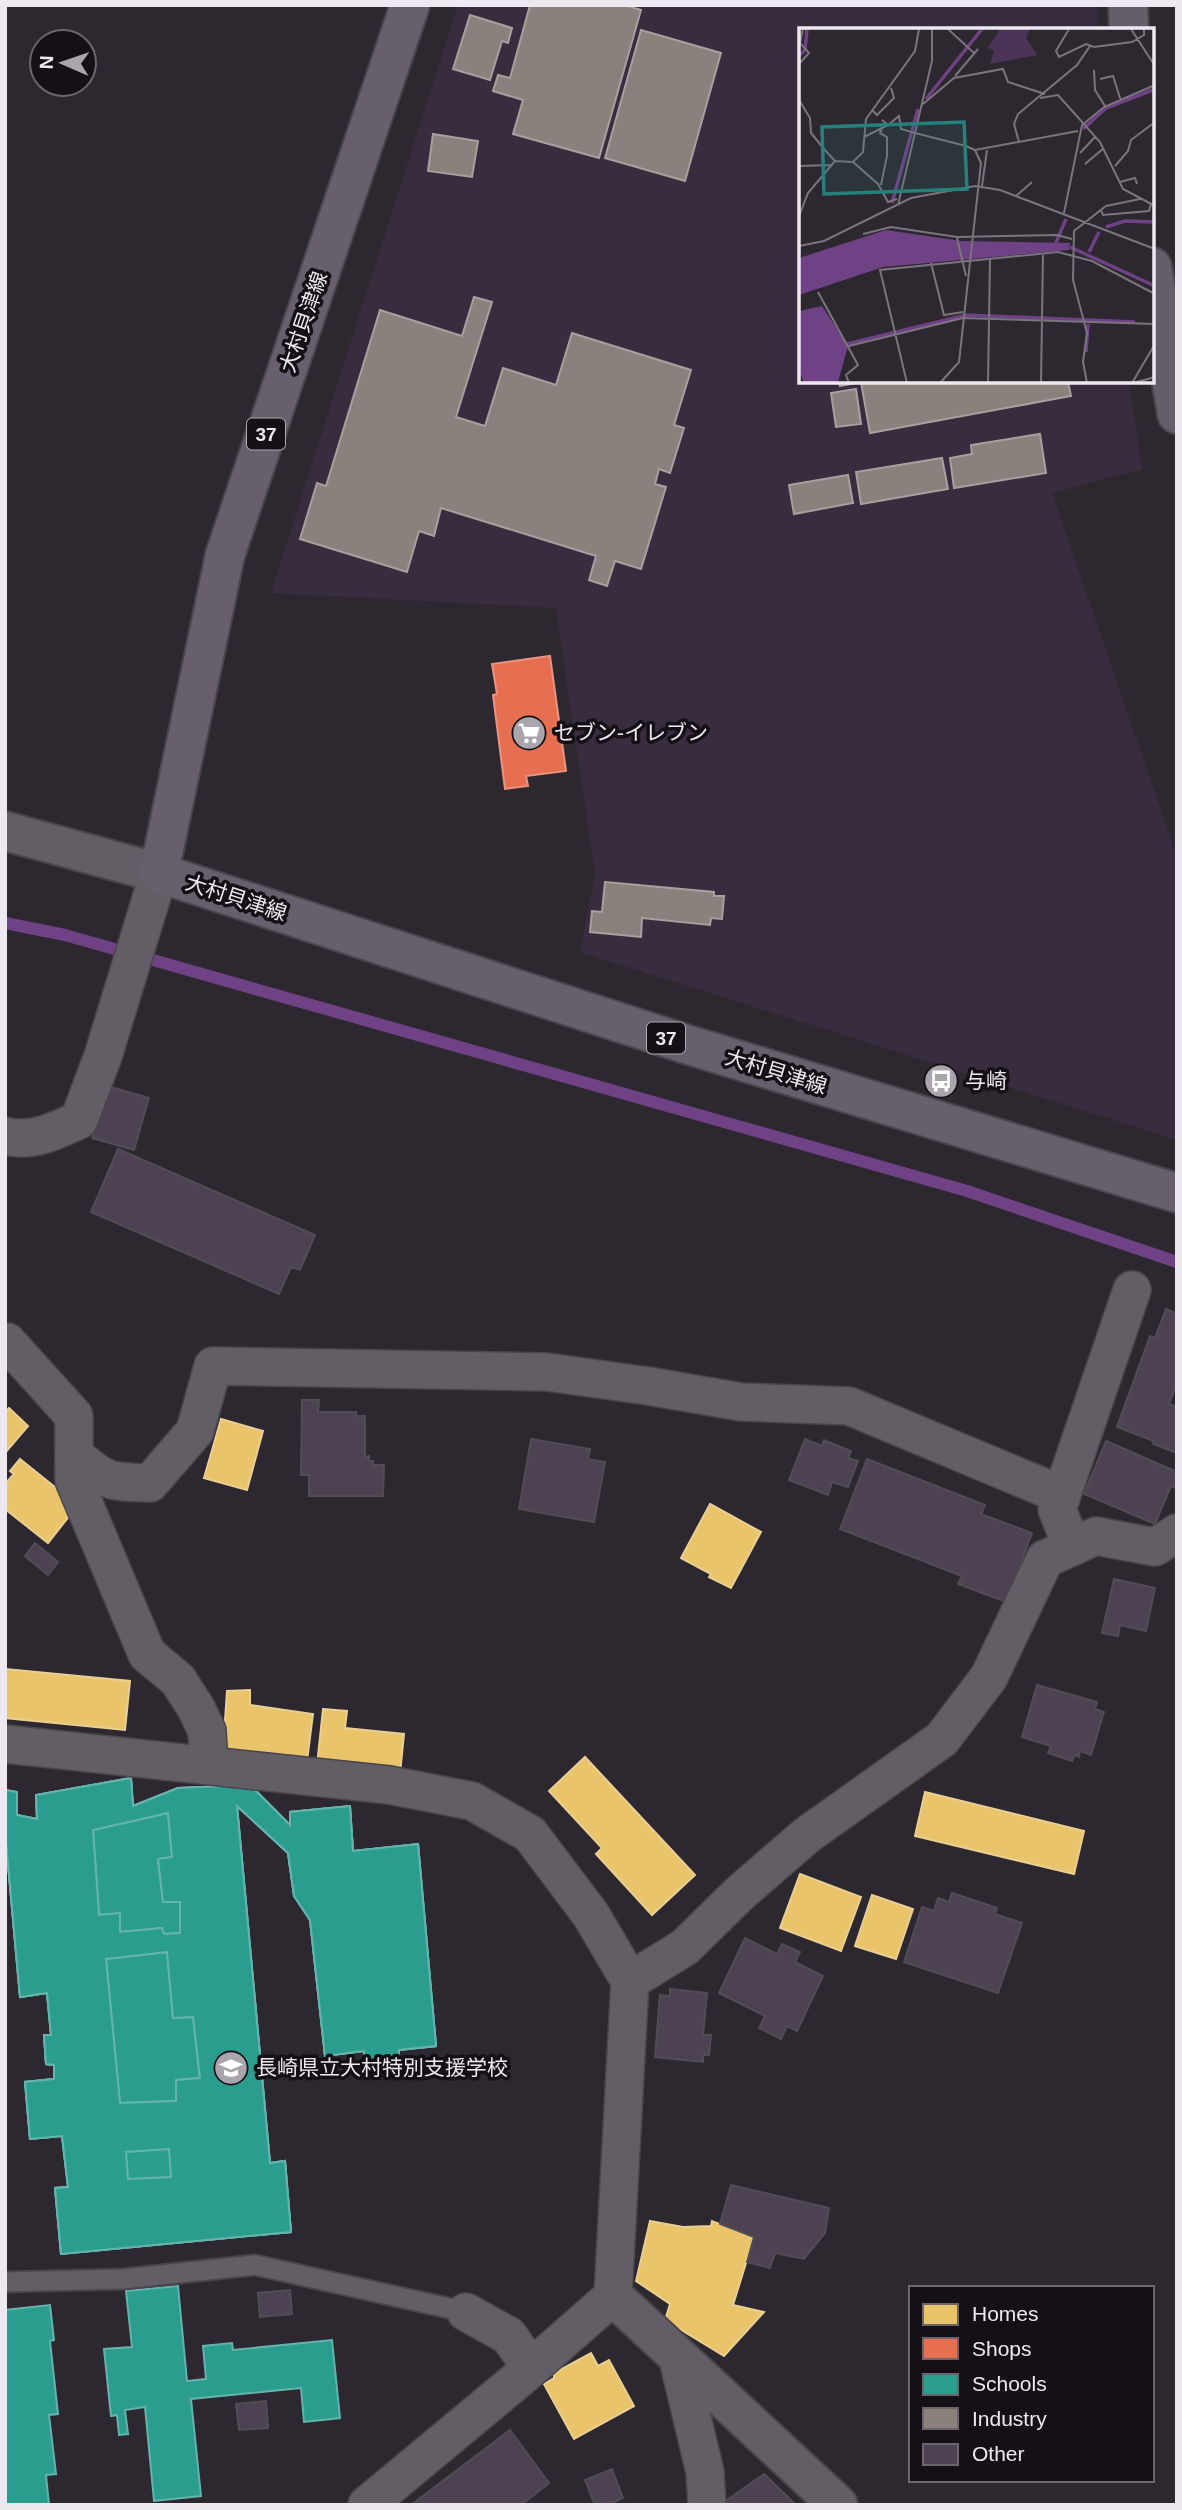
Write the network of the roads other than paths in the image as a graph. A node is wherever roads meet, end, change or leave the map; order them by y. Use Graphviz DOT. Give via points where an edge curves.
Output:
graph roads {
  1 [pos="410,5"];
  2 [pos="1128,5"];
  3 [pos="1129,28"];
  4 [pos="1154,279"];
  5 [pos="1177,414"];
  6 [pos="5,831"];
  7 [pos="159,873"];
  8 [pos="5,1136"];
  9 [pos="1177,1192"];
  10 [pos="1132,1290"];
  11 [pos="6,1342"];
  12 [pos="74,1455"];
  13 [pos="1062,1495"];
  14 [pos="1177,1533"];
  15 [pos="1072,1547"];
  16 [pos="5,1744"];
  17 [pos="209,1765"];
  18 [pos="630,1980"];
  19 [pos="5,2281"];
  20 [pos="613,2295"];
  21 [pos="466,2312"];
  22 [pos="677,2355"];
  23 [pos="531,2368"];
  24 [pos="367,2505"];
  25 [pos="707,2505"];
  26 [pos="838,2505"];
  1 -- 7 [label="main road, 大村貝津線 / 37" via="225,555"];
  2 -- 3 [label="highway"];
  4 -- 5 [label="highway"];
  6 -- 7 [label="street"];
  7 -- 8 [label="street" via="79,1120 20,1140"];
  7 -- 9 [label="main road, 大村貝津線 / 37" via="692,1046"];
  10 -- 13 [label="street"];
  11 -- 12 [label="street" via="74,1416"];
  12 -- 13 [label="street" via="99,1477 150,1483 195,1431 213,1366 547,1372 741,1402 849,1406"];
  12 -- 17 [label="street" via="74,1480 147,1654 178,1680 196,1708 207,1731"];
  13 -- 15 [label="street" via="1057,1509"];
  14 -- 15 [label="street" via="1155,1547 1096,1536"];
  15 -- 18 [label="street" via="1045,1559 989,1677 942,1739 807,1835 685,1947"];
  16 -- 17 [label="street"];
  17 -- 18 [label="street" via="389,1785 472,1801 530,1833 592,1915"];
  18 -- 20 [label="street"];
  19 -- 21 [label="lane" via="123,2279 255,2265"];
  20 -- 22 [label="street"];
  20 -- 23 [label="street"];
  21 -- 23 [label="street" via="509,2336"];
  22 -- 25 [label="street" via="705,2472"];
  22 -- 26 [label="street"];
  23 -- 24 [label="street"];
}
